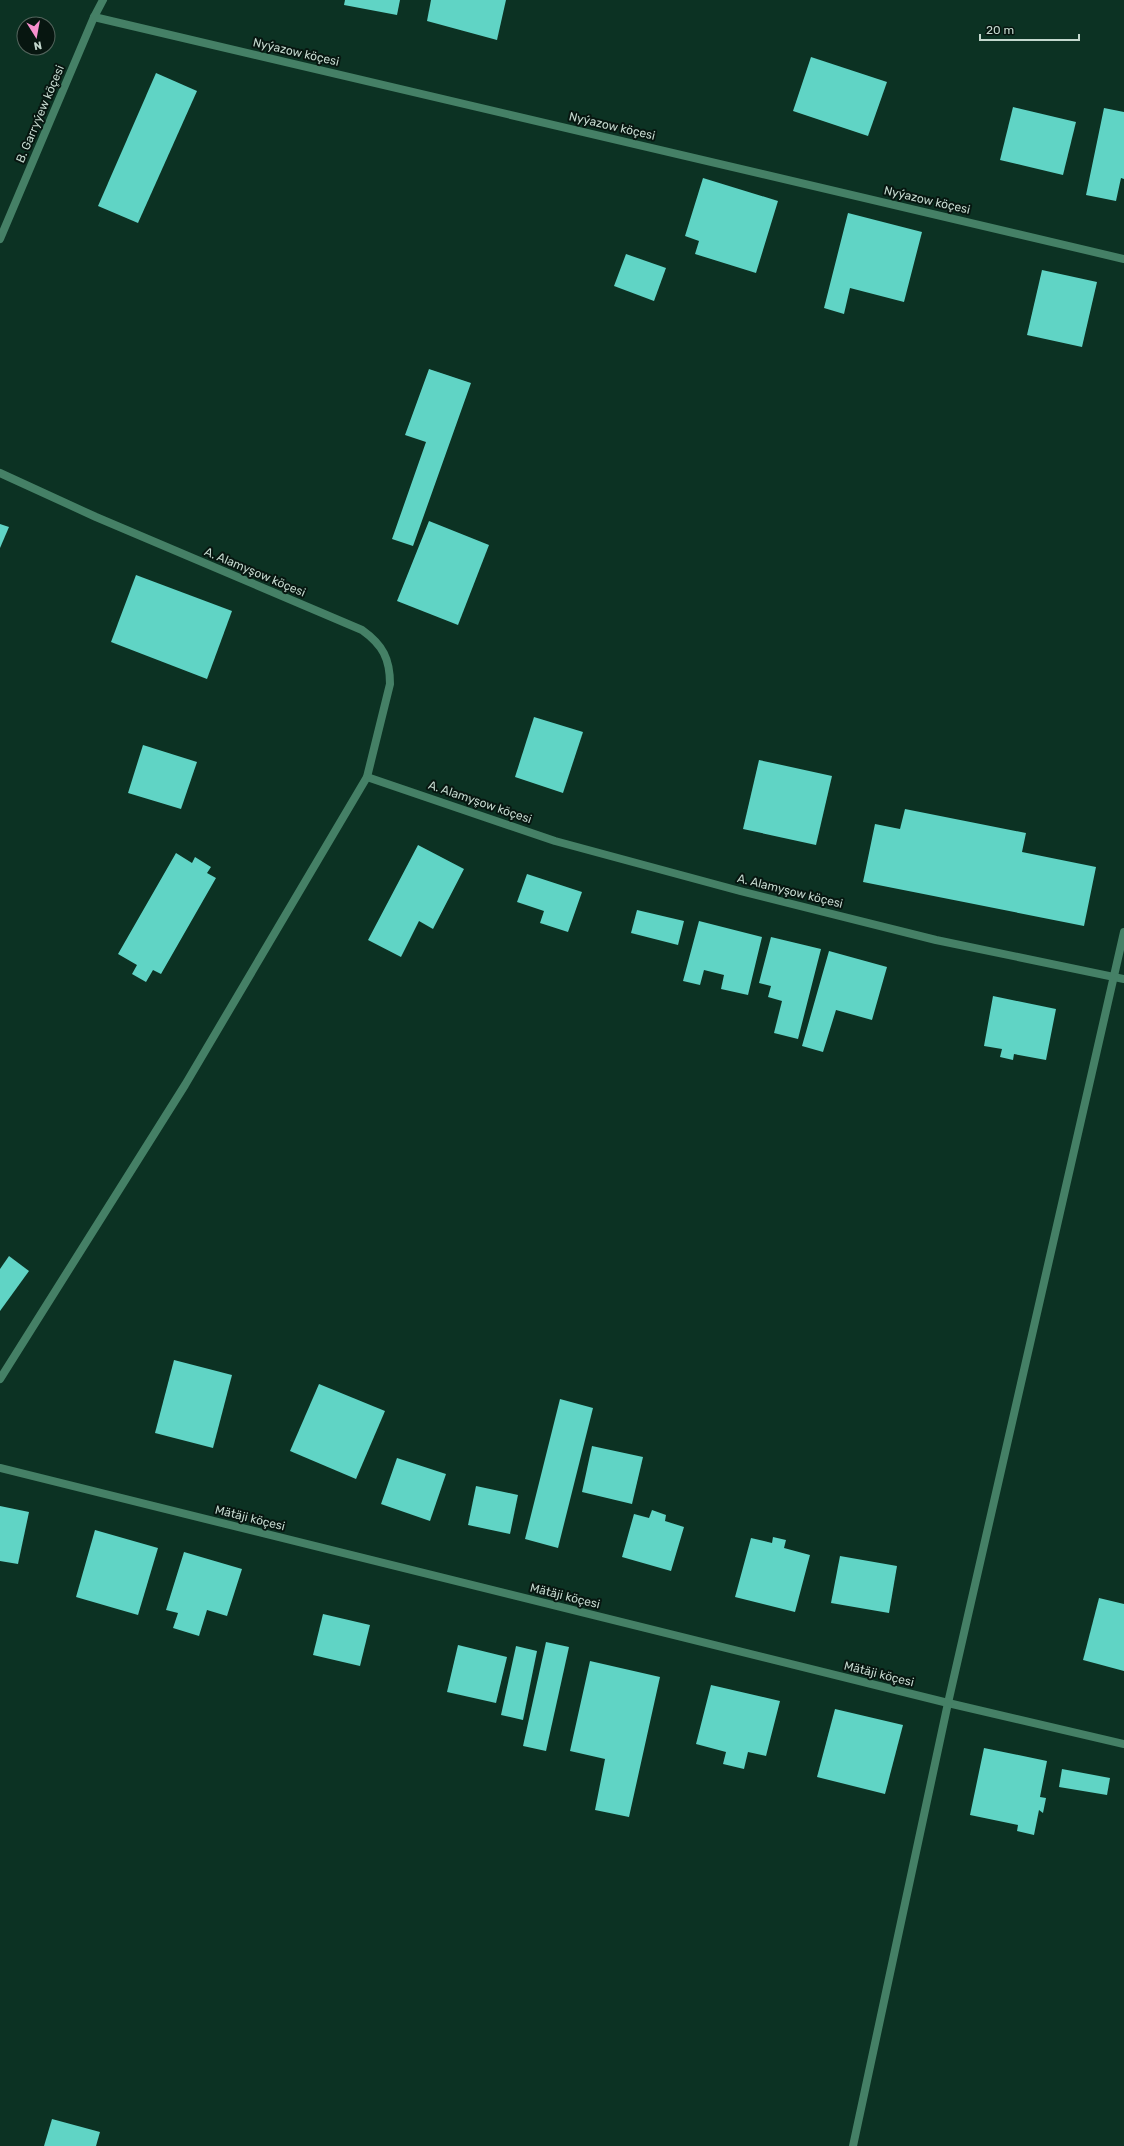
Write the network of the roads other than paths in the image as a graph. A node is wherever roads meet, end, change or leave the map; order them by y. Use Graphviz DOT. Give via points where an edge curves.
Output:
graph roads {
  1 [pos="103,0"];
  2 [pos="94,17"];
  3 [pos="0,239"];
  4 [pos="1124,259"];
  5 [pos="0,473"];
  6 [pos="367,777"];
  7 [pos="1124,932"];
  8 [pos="1114,976"];
  9 [pos="1124,979"];
  10 [pos="0,1379"];
  11 [pos="0,1468"];
  12 [pos="948,1703"];
  13 [pos="1124,1744"];
  14 [pos="853,2146"];
  1 -- 2 [label="street, B. Garryýew köçesi"];
  2 -- 3 [label="street, B. Garryýew köçesi"];
  2 -- 4 [label="street, Nyýazow köçesi"];
  5 -- 6 [label="street, A. Alamyşow köçesi" via="96,517 362,630 374,638 386,655 390,669 390,684"];
  6 -- 8 [label="street, A. Alamyşow köçesi" via="555,841 740,891 936,940"];
  6 -- 10 [label="street" via="185,1085"];
  7 -- 8 [label="street"];
  8 -- 9 [label="street, A. Alamyşow köçesi"];
  8 -- 12 [label="street"];
  11 -- 12 [label="street, Mätäji köçesi"];
  12 -- 13 [label="street, Mätäji köçesi"];
  12 -- 14 [label="street"];
}
